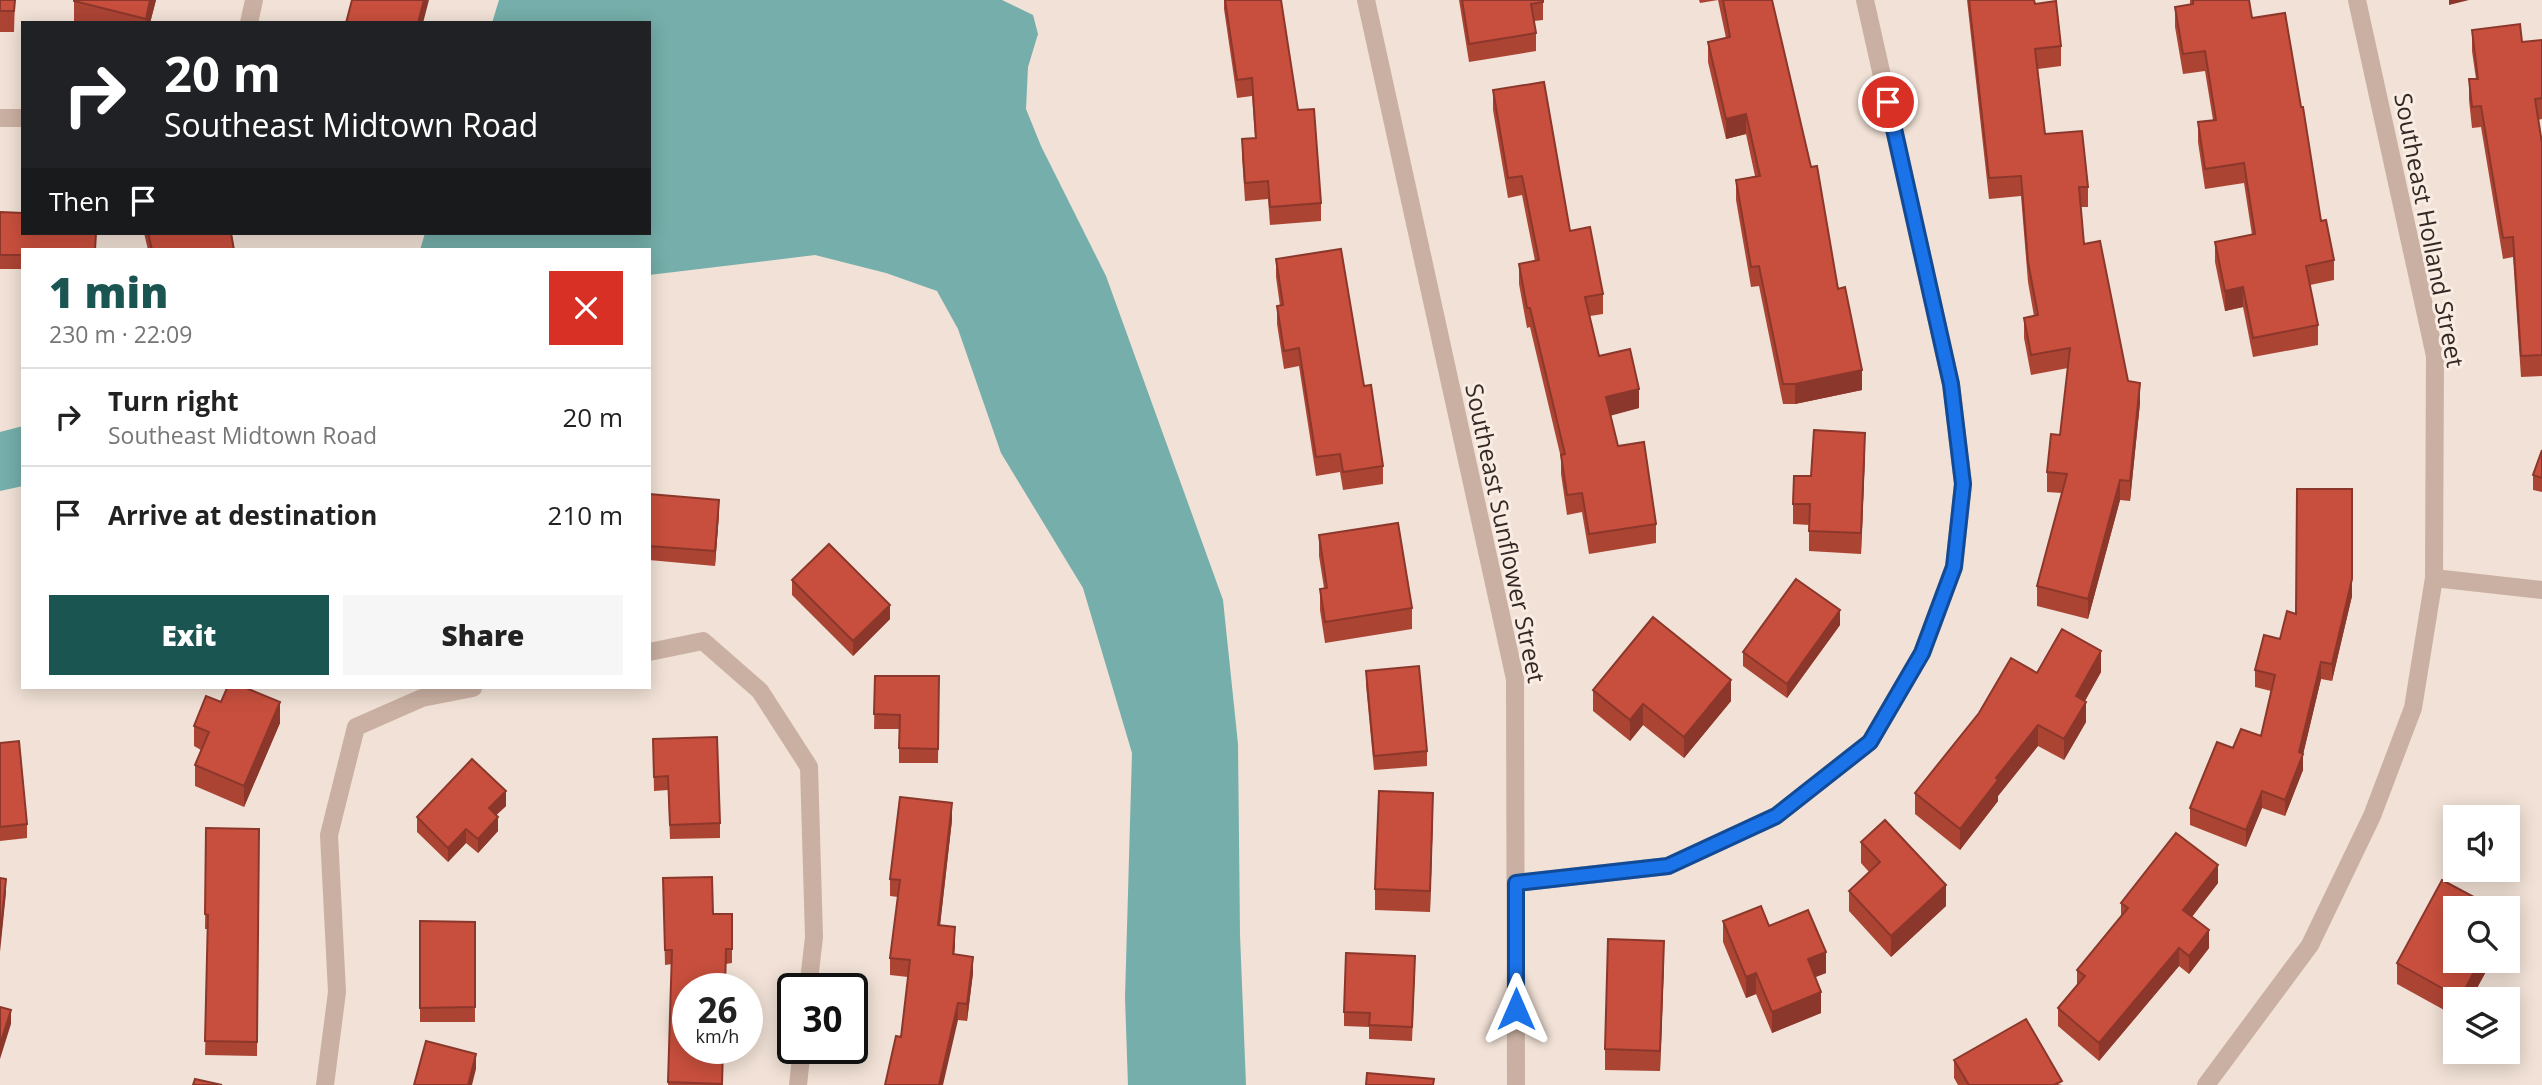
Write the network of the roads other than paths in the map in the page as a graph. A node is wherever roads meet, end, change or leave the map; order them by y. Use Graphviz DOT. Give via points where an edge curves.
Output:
graph roads {
  1 [pos="254,0"];
  2 [pos="1366,0"];
  3 [pos="1865,0"];
  4 [pos="2357,0"];
  5 [pos="249,21"];
  6 [pos="0,118"];
  7 [pos="21,118"];
  8 [pos="2434,578"];
  9 [pos="2542,590"];
  10 [pos="651,652"];
  11 [pos="468,689"];
  12 [pos="1516,883"];
  13 [pos="810,973"];
  14 [pos="800,1064"];
  15 [pos="325,1085"];
  16 [pos="798,1085"];
  17 [pos="1516,1085"];
  18 [pos="2206,1085"];
  1 -- 5 [label="street"];
  2 -- 12 [label="street, Southeast Sunflower Street" via="1515,679"];
  3 -- 12 [label="street" via="1951,384 1963,484 1954,567 1922,653 1870,742 1776,816 1668,866"];
  4 -- 8 [label="street, Southeast Holland Street" via="2435,356"];
  6 -- 7 [label="street"];
  8 -- 9 [label="street"];
  8 -- 18 [label="street, Southeast Holland Street" via="2413,708 2372,816 2310,944"];
  10 -- 13 [label="street" via="704,641 760,691 809,767 814,937"];
  11 -- 15 [label="street" via="422,698 356,727 329,835 337,992"];
  12 -- 17 [label="street, Southeast Sunflower Street"];
  14 -- 16 [label="street"];
}
